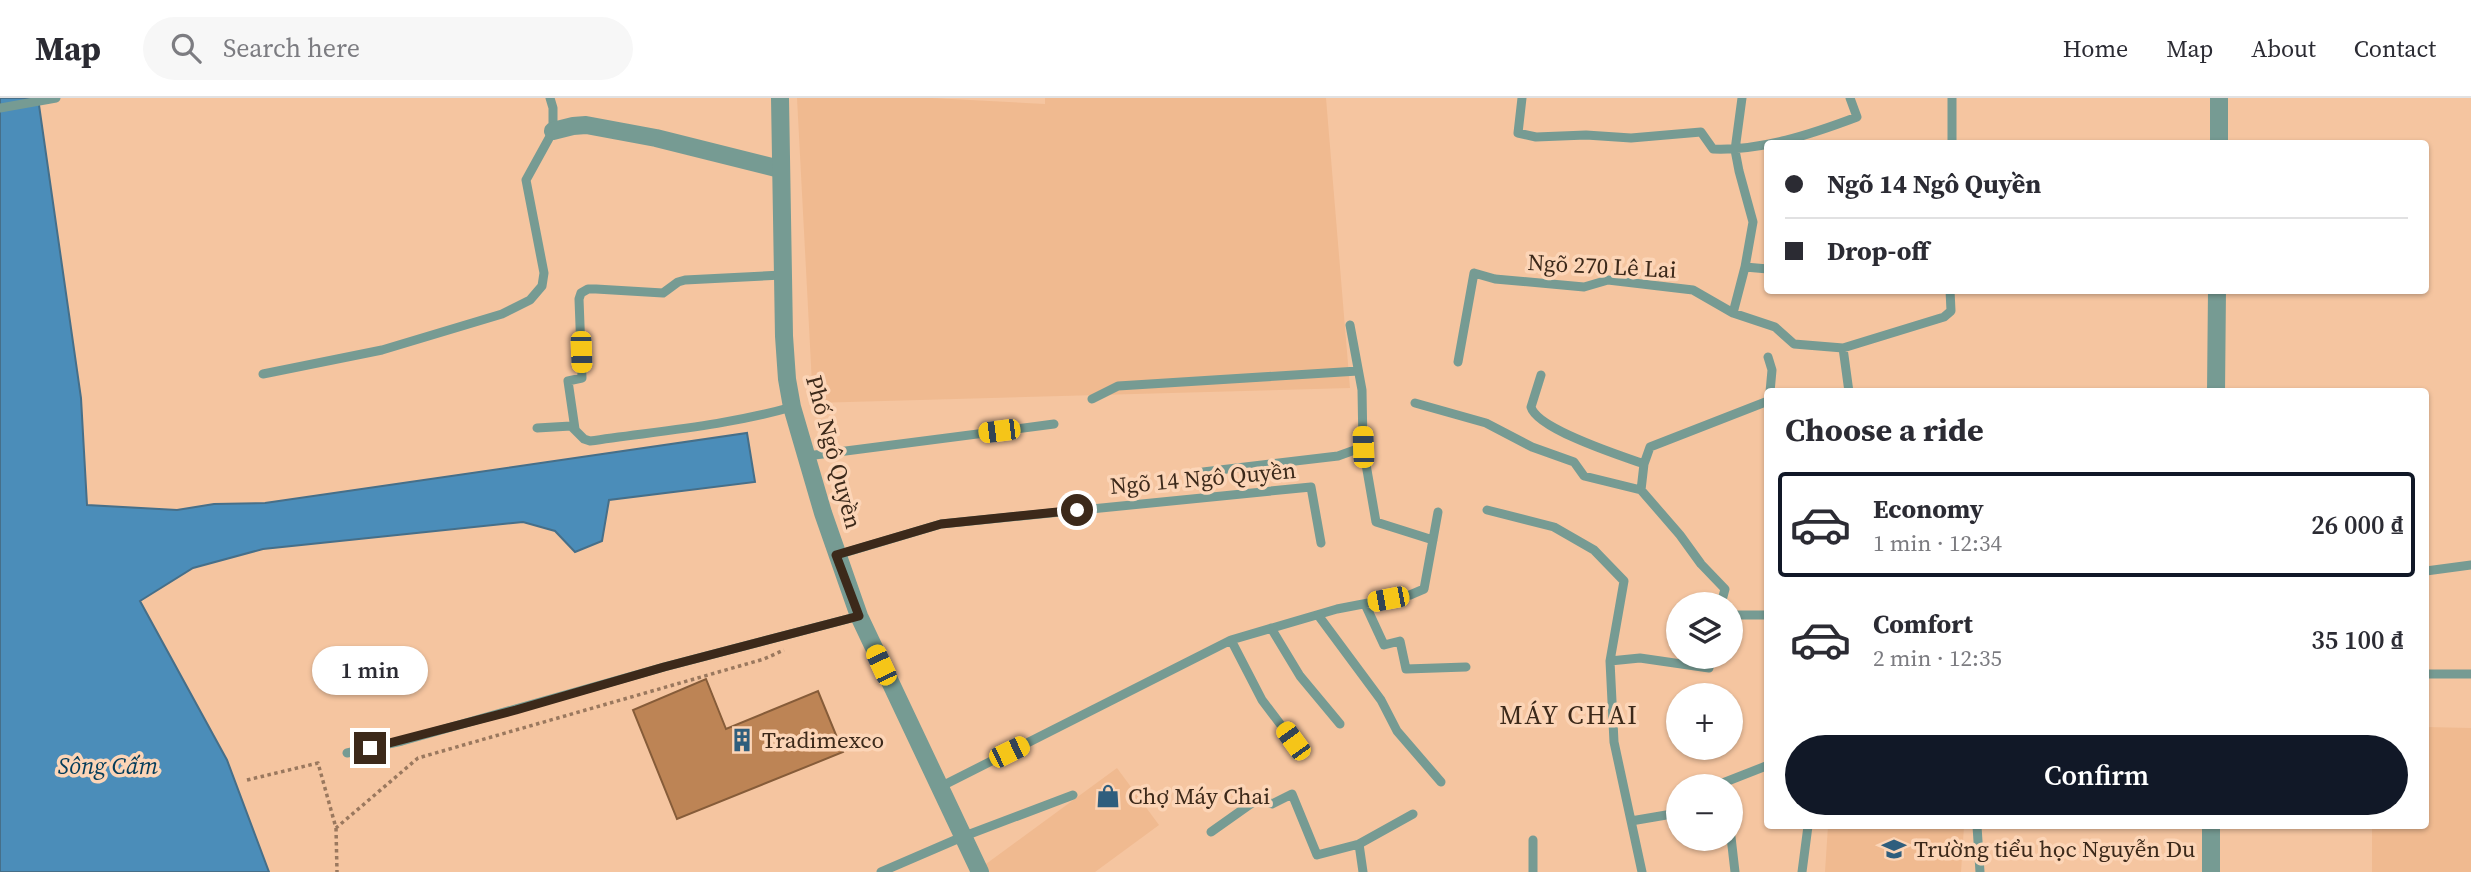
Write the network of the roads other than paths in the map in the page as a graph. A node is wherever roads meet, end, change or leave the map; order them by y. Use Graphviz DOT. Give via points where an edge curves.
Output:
graph roads {
  1 [pos="55,98"];
  2 [pos="550,98"];
  3 [pos="780,98"];
  4 [pos="1522,98"];
  5 [pos="1742,98"];
  6 [pos="1850,98"];
  7 [pos="1952,98"];
  8 [pos="2219,98"];
  9 [pos="0,108"];
  10 [pos="553,131"];
  11 [pos="1783,140"];
  12 [pos="1952,140"];
  13 [pos="2219,140"];
  14 [pos="1764,144"];
  15 [pos="1735,150"];
  16 [pos="780,170"];
  17 [pos="1745,267"];
  18 [pos="1764,269"];
  19 [pos="782,275"];
  20 [pos="1950,294"];
  21 [pos="2217,294"];
  22 [pos="1733,313"];
  23 [pos="1350,325"];
  24 [pos="1843,348"];
  25 [pos="1768,358"];
  26 [pos="1458,362"];
  27 [pos="1358,371"];
  28 [pos="263,374"];
  29 [pos="1541,374"];
  30 [pos="1770,388"];
  31 [pos="1848,388"];
  32 [pos="2216,388"];
  33 [pos="1092,399"];
  34 [pos="1415,403"];
  35 [pos="1764,403"];
  36 [pos="792,407"];
  37 [pos="1054,424"];
  38 [pos="537,428"];
  39 [pos="575,429"];
  40 [pos="1363,447"];
  41 [pos="807,456"];
  42 [pos="1644,464"];
  43 [pos="1203,472"];
  44 [pos="1641,490"];
  45 [pos="1487,510"];
  46 [pos="1438,512"];
  47 [pos="1433,540"];
  48 [pos="1321,543"];
  49 [pos="836,555"];
  50 [pos="2471,565"];
  51 [pos="2429,571"];
  52 [pos="1724,592"];
  53 [pos="1365,604"];
  54 [pos="1318,615"];
  55 [pos="1743,615"];
  56 [pos="1764,615"];
  57 [pos="859,616"];
  58 [pos="1271,628"];
  59 [pos="1231,640"];
  60 [pos="1610,661"];
  61 [pos="1666,662"];
  62 [pos="1466,667"];
  63 [pos="2429,674"];
  64 [pos="2471,674"];
  65 [pos="1340,724"];
  66 [pos="1293,741"];
  67 [pos="347,753"];
  68 [pos="1764,767"];
  69 [pos="1743,775"];
  70 [pos="1441,782"];
  71 [pos="938,788"];
  72 [pos="1073,795"];
  73 [pos="1413,814"];
  74 [pos="1666,815"];
  75 [pos="1631,821"];
  76 [pos="1808,829"];
  77 [pos="1977,829"];
  78 [pos="2211,829"];
  79 [pos="1211,832"];
  80 [pos="962,837"];
  81 [pos="1533,841"];
  82 [pos="1359,844"];
  83 [pos="1733,851"];
  84 [pos="881,872"];
  85 [pos="980,872"];
  86 [pos="1363,872"];
  87 [pos="1532,872"];
  88 [pos="1642,872"];
  89 [pos="1735,872"];
  90 [pos="1802,872"];
  91 [pos="1980,872"];
  92 [pos="2211,872"];
  1 -- 9 [label="lane"];
  2 -- 10 [label="lane"];
  3 -- 16 [label="street, Phố Ngô Quyền"];
  4 -- 15 [label="lane" via="1518,133 1631,138 1700,132 1713,149"];
  5 -- 15 [label="lane"];
  6 -- 11 [label="lane" via="1857,117"];
  7 -- 12 [label="lane"];
  8 -- 13 [label="street"];
  10 -- 16 [label="street" via="586,125"];
  10 -- 28 [label="lane" via="526,180 544,273 542,286 530,300 502,314 382,350"];
  14 -- 15 [label="lane"];
  15 -- 17 [label="lane" via="1753,222"];
  16 -- 19 [label="street, Phố Ngô Quyền"];
  17 -- 18 [label="lane"];
  17 -- 22 [label="lane"];
  19 -- 36 [label="street, Phố Ngô Quyền"];
  19 -- 39 [label="lane" via="685,280 663,293 588,289 581,293 582,378 568,381"];
  20 -- 24 [label="lane" via="1951,311 1944,317"];
  21 -- 32 [label="street"];
  22 -- 24 [label="lane, Ngõ 270 Lê Lai" via="1775,327 1794,344"];
  22 -- 26 [label="lane, Ngõ 270 Lê Lai" via="1693,290 1608,280 1584,287 1474,273"];
  23 -- 27 [label="lane"];
  24 -- 31 [label="lane"];
  25 -- 30 [label="lane"];
  27 -- 33 [label="lane" via="1118,386"];
  27 -- 40 [label="lane"];
  29 -- 42 [label="lane" via="1531,407 1536,417 1584,442"];
  34 -- 44 [label="lane" via="1486,423 1574,462 1584,476"];
  35 -- 42 [label="lane" via="1650,447"];
  36 -- 39 [label="lane" via="726,423 590,441"];
  36 -- 41 [label="street, Phố Ngô Quyền"];
  37 -- 41 [label="lane"];
  38 -- 39 [label="lane"];
  40 -- 43 [label="lane" via="1338,456"];
  40 -- 47 [label="lane" via="1377,522"];
  41 -- 49 [label="street, Phố Ngô Quyền"];
  42 -- 44 [label="lane"];
  44 -- 52 [label="lane"];
  45 -- 60 [label="lane" via="1554,527 1594,550 1624,581"];
  46 -- 47 [label="lane"];
  47 -- 53 [label="lane" via="1424,589"];
  48 -- 49 [label="lane, Ngõ 14 Ngô Quyền" via="1311,487 941,524"];
  49 -- 57 [label="street, Phố Ngô Quyền"];
  50 -- 51 [label="lane"];
  53 -- 54 [label="lane"];
  53 -- 62 [label="lane" via="1384,645 1400,641 1406,669"];
  54 -- 58 [label="lane"];
  54 -- 70 [label="lane" via="1381,700 1397,732"];
  55 -- 56 [label="lane"];
  57 -- 67 [label="lane"];
  57 -- 71 [label="street, Phố Ngô Quyền"];
  58 -- 59 [label="lane"];
  58 -- 65 [label="lane" via="1300,676"];
  59 -- 66 [label="lane" via="1262,700"];
  59 -- 71 [label="lane"];
  60 -- 61 [label="lane"];
  60 -- 75 [label="lane" via="1614,742"];
  63 -- 64 [label="lane"];
  68 -- 69 [label="lane"];
  71 -- 80 [label="street, Phố Ngô Quyền"];
  72 -- 80 [label="lane"];
  73 -- 82 [label="lane"];
  74 -- 75 [label="lane"];
  75 -- 88 [label="lane"];
  76 -- 90 [label="lane"];
  77 -- 91 [label="lane"];
  78 -- 92 [label="street"];
  79 -- 82 [label="lane" via="1259,798 1272,804 1292,794 1317,855"];
  80 -- 84 [label="lane"];
  80 -- 85 [label="street, Phố Ngô Quyền"];
  81 -- 87 [label="lane"];
  82 -- 86 [label="lane"];
  83 -- 89 [label="lane"];
}
